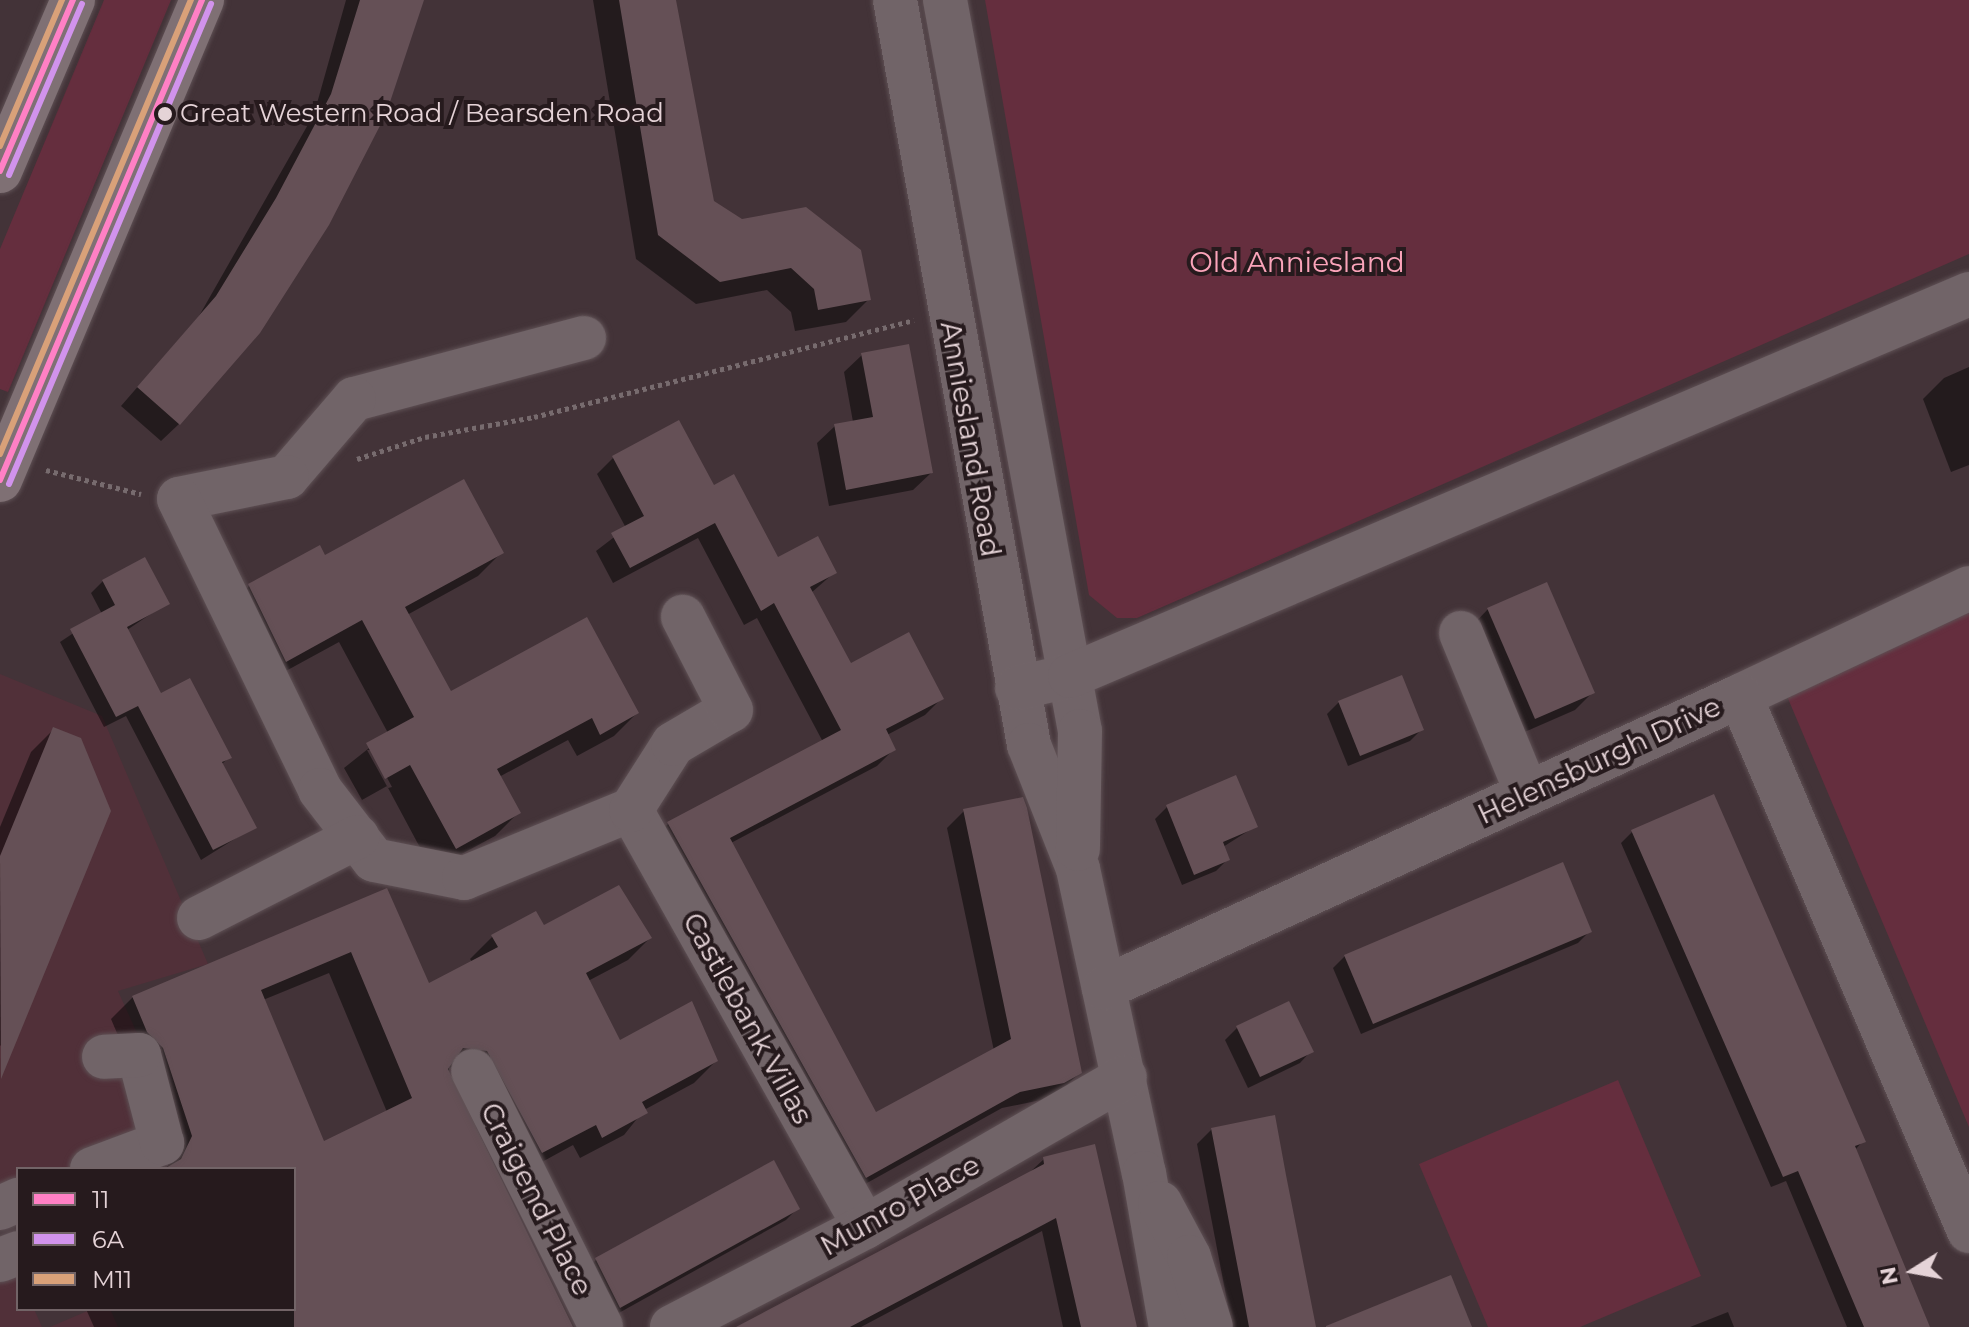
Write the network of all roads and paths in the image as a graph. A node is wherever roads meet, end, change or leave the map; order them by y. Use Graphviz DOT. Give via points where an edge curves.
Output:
graph roads {
  1 [pos="73,0"];
  2 [pos="202,0"];
  3 [pos="895,0"];
  4 [pos="945,0"];
  5 [pos="0,171"];
  6 [pos="1969,294"];
  7 [pos="948,312"];
  8 [pos="584,338"];
  9 [pos="345,462"];
  10 [pos="16,473"];
  11 [pos="179,499"];
  12 [pos="1969,588"];
  13 [pos="683,617"];
  14 [pos="1461,633"];
  15 [pos="1070,676"];
  16 [pos="1017,688"];
  17 [pos="1740,696"];
  18 [pos="1527,793"];
  19 [pos="631,810"];
  20 [pos="357,837"];
  21 [pos="1078,869"];
  22 [pos="199,918"];
  23 [pos="1104,988"];
  24 [pos="104,1057"];
  25 [pos="473,1071"];
  26 [pos="1125,1077"];
  27 [pos="97,1167"];
  28 [pos="1144,1173"];
  29 [pos="865,1227"];
  30 [pos="1969,1231"];
  31 [pos="601,1327"];
  32 [pos="672,1327"];
  33 [pos="1171,1327"];
  34 [pos="1211,1327"];
  1 -- 5 [label="main road"];
  2 -- 10 [label="main road"];
  3 -- 7 [label="street, Anniesland Road"];
  4 -- 15 [label="street, Anniesland Road"];
  6 -- 15 [label="street"];
  7 -- 9 [label="path" via="563,410 425,437"];
  7 -- 16 [label="street, Anniesland Road"];
  8 -- 11 [label="street" via="354,399 287,477"];
  10 -- 11 [label="path"];
  11 -- 20 [label="street" via="320,790"];
  12 -- 17 [label="street"];
  13 -- 19 [label="street" via="731,710 673,744"];
  14 -- 18 [label="street"];
  15 -- 16 [label="street"];
  15 -- 21 [label="street, Anniesland Road" via="1080,731"];
  16 -- 21 [label="street, Anniesland Road" via="1029,745"];
  17 -- 18 [label="street, Helensburgh Drive"];
  17 -- 30 [label="street, Helensburgh Drive"];
  18 -- 23 [label="street, Helensburgh Drive"];
  19 -- 20 [label="street" via="464,878 374,860"];
  19 -- 29 [label="street, Castlebank Villas"];
  20 -- 22 [label="street"];
  21 -- 23 [label="street, Anniesland Road"];
  23 -- 26 [label="street, Anniesland Road"];
  24 -- 27 [label="street" via="139,1055 162,1143"];
  25 -- 31 [label="street, Craigend Place"];
  26 -- 28 [label="street, Anniesland Road"];
  26 -- 29 [label="street, Munro Place"];
  28 -- 33 [label="street, Anniesland Road"];
  28 -- 34 [label="street, Anniesland Road" via="1189,1257"];
  29 -- 32 [label="street, Munro Place"];
}
